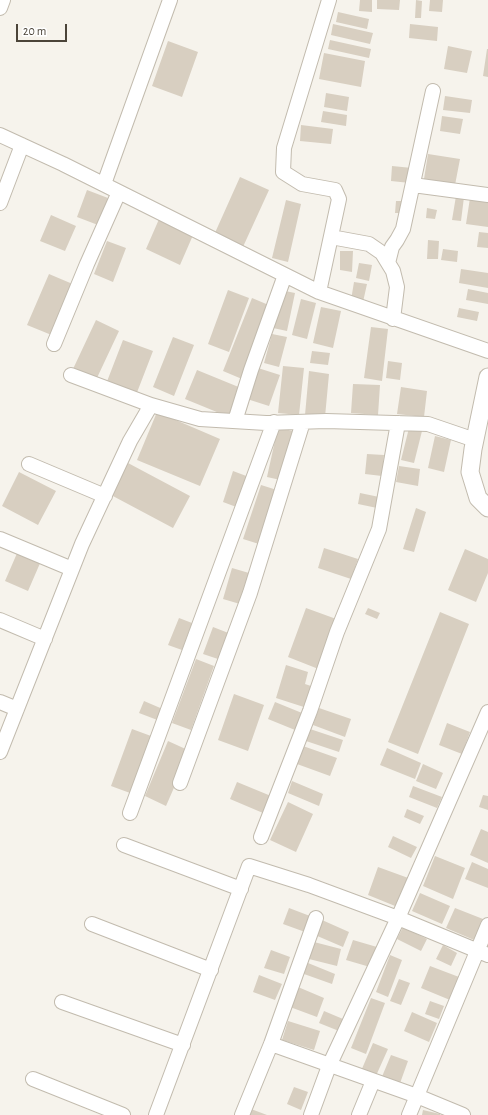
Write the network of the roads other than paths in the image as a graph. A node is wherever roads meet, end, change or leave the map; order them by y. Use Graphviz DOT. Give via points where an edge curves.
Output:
graph roads {
  1 [pos="3,0"];
  2 [pos="170,0"];
  3 [pos="328,0"];
  4 [pos="0,8"];
  5 [pos="433,91"];
  6 [pos="0,135"];
  7 [pos="22,145"];
  8 [pos="104,184"];
  9 [pos="413,185"];
  10 [pos="119,192"];
  11 [pos="488,195"];
  12 [pos="0,203"];
  13 [pos="331,237"];
  14 [pos="388,264"];
  15 [pos="285,275"];
  16 [pos="319,292"];
  17 [pos="393,319"];
  18 [pos="54,344"];
  19 [pos="488,350"];
  20 [pos="71,376"];
  21 [pos="488,377"];
  22 [pos="486,400"];
  23 [pos="151,405"];
  24 [pos="236,421"];
  25 [pos="274,422"];
  26 [pos="304,422"];
  27 [pos="398,423"];
  28 [pos="475,440"];
  29 [pos="29,464"];
  30 [pos="104,496"];
  31 [pos="488,508"];
  32 [pos="0,539"];
  33 [pos="72,569"];
  34 [pos="0,620"];
  35 [pos="45,639"];
  36 [pos="0,702"];
  37 [pos="17,709"];
  38 [pos="488,712"];
  39 [pos="0,752"];
  40 [pos="180,782"];
  41 [pos="130,813"];
  42 [pos="261,836"];
  43 [pos="124,845"];
  44 [pos="241,889"];
  45 [pos="316,918"];
  46 [pos="398,918"];
  47 [pos="92,924"];
  48 [pos="488,925"];
  49 [pos="482,953"];
  50 [pos="211,970"];
  51 [pos="62,1002"];
  52 [pos="271,1044"];
  53 [pos="182,1045"];
  54 [pos="329,1066"];
  55 [pos="33,1079"];
  56 [pos="373,1081"];
  57 [pos="417,1096"];
  58 [pos="123,1115"];
  59 [pos="156,1115"];
  60 [pos="242,1115"];
  61 [pos="311,1115"];
  62 [pos="359,1115"];
  63 [pos="409,1115"];
  64 [pos="463,1115"];
  1 -- 4 [label="street"];
  2 -- 8 [label="street"];
  3 -- 13 [label="street" via="284,148 283,172 302,184 335,190 339,199"];
  5 -- 9 [label="street"];
  6 -- 7 [label="street"];
  7 -- 8 [label="street"];
  7 -- 12 [label="street"];
  8 -- 10 [label="street"];
  9 -- 11 [label="street"];
  9 -- 14 [label="street" via="403,229 392,247"];
  10 -- 15 [label="street"];
  10 -- 18 [label="street"];
  13 -- 14 [label="street" via="369,244 382,253"];
  13 -- 16 [label="street"];
  14 -- 17 [label="street" via="393,271 397,287"];
  15 -- 16 [label="street"];
  15 -- 24 [label="street" via="251,370"];
  16 -- 17 [label="street"];
  17 -- 19 [label="street"];
  20 -- 23 [label="street"];
  21 -- 22 [label="street"];
  22 -- 28 [label="street"];
  23 -- 24 [label="street" via="200,419"];
  23 -- 30 [label="street" via="130,441"];
  24 -- 25 [label="street"];
  25 -- 26 [label="street"];
  25 -- 41 [label="street"];
  26 -- 27 [label="street"];
  26 -- 40 [label="street" via="250,593"];
  27 -- 28 [label="street" via="428,424"];
  27 -- 42 [label="street" via="379,529"];
  28 -- 31 [label="street" via="470,472 478,498"];
  29 -- 30 [label="street"];
  30 -- 33 [label="street"];
  32 -- 33 [label="street"];
  33 -- 35 [label="street"];
  34 -- 35 [label="street"];
  35 -- 37 [label="street"];
  36 -- 37 [label="street"];
  37 -- 39 [label="street"];
  38 -- 46 [label="street"];
  43 -- 44 [label="street"];
  44 -- 46 [label="street" via="249,866"];
  44 -- 50 [label="street"];
  45 -- 52 [label="street"];
  46 -- 49 [label="street"];
  46 -- 54 [label="street"];
  47 -- 50 [label="street"];
  48 -- 49 [label="street"];
  49 -- 57 [label="street"];
  50 -- 53 [label="street"];
  51 -- 53 [label="street"];
  52 -- 54 [label="street"];
  52 -- 60 [label="street"];
  53 -- 59 [label="street"];
  54 -- 56 [label="street"];
  54 -- 61 [label="street"];
  55 -- 58 [label="street"];
  56 -- 57 [label="street"];
  56 -- 62 [label="street"];
  57 -- 63 [label="street"];
  57 -- 64 [label="street"];
}
